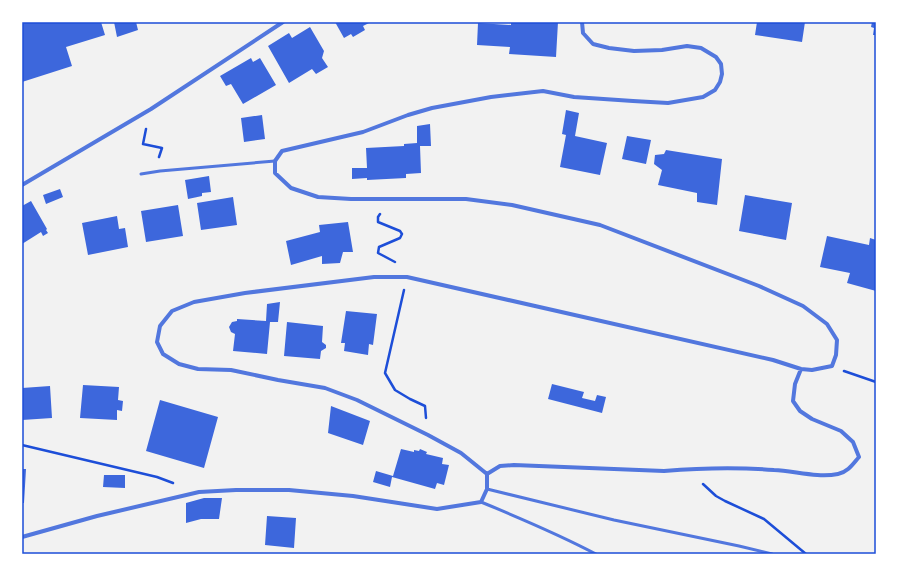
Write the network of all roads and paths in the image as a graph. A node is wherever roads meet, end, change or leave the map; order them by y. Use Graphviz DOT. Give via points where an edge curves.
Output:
graph roads {
  1 [pos="284,22"];
  2 [pos="582,22"];
  3 [pos="151,109"];
  4 [pos="275,161"];
  5 [pos="160,171"];
  6 [pos="141,174"];
  7 [pos="22,185"];
  8 [pos="381,214"];
  9 [pos="407,277"];
  10 [pos="802,369"];
  11 [pos="858,376"];
  12 [pos="876,382"];
  13 [pos="428,434"];
  14 [pos="22,445"];
  15 [pos="687,469"];
  16 [pos="487,474"];
  17 [pos="486,489"];
  18 [pos="199,492"];
  19 [pos="481,502"];
  20 [pos="22,537"];
  21 [pos="596,554"];
  22 [pos="772,554"];
  23 [pos="806,554"];
  1 -- 3 [label="street"];
  2 -- 4 [label="street" via="583,33 593,44 609,48 634,51 687,46 701,48 716,57 721,64 720,82 715,90 703,97 668,102 574,97 543,91 491,96 432,108 363,132 282,151"];
  3 -- 5 [label="path" via="143,144 162,148 157,162"];
  3 -- 7 [label="street"];
  4 -- 5 [label="lane"];
  4 -- 10 [label="street" via="275,173 291,188 318,197 466,199 512,205 600,225 759,286 803,306 827,324 837,340 832,366"];
  5 -- 6 [label="lane"];
  8 -- 9 [label="path" via="378,222 402,234 400,238 379,247 378,253 403,265"];
  9 -- 10 [label="street" via="773,360"];
  9 -- 13 [label="path" via="385,373 395,390 425,406"];
  9 -- 13 [label="street" via="374,277 244,293 194,302 172,312 160,326 157,342 163,354 179,364 198,369 231,370 325,388 357,400"];
  10 -- 15 [label="street" via="795,384 793,401 800,411 841,431 853,442 859,457 849,469 839,474 822,475 774,470"];
  11 -- 12 [label="path"];
  13 -- 16 [label="street" via="461,453"];
  14 -- 18 [label="path" via="157,478"];
  15 -- 16 [label="street" via="656,471 514,465 500,466"];
  15 -- 23 [label="path" via="716,496 764,519"];
  16 -- 17 [label="street"];
  17 -- 19 [label="street"];
  17 -- 22 [label="lane"];
  18 -- 19 [label="street" via="289,490 353,496 437,509"];
  18 -- 20 [label="street"];
  19 -- 21 [label="lane"];
}
